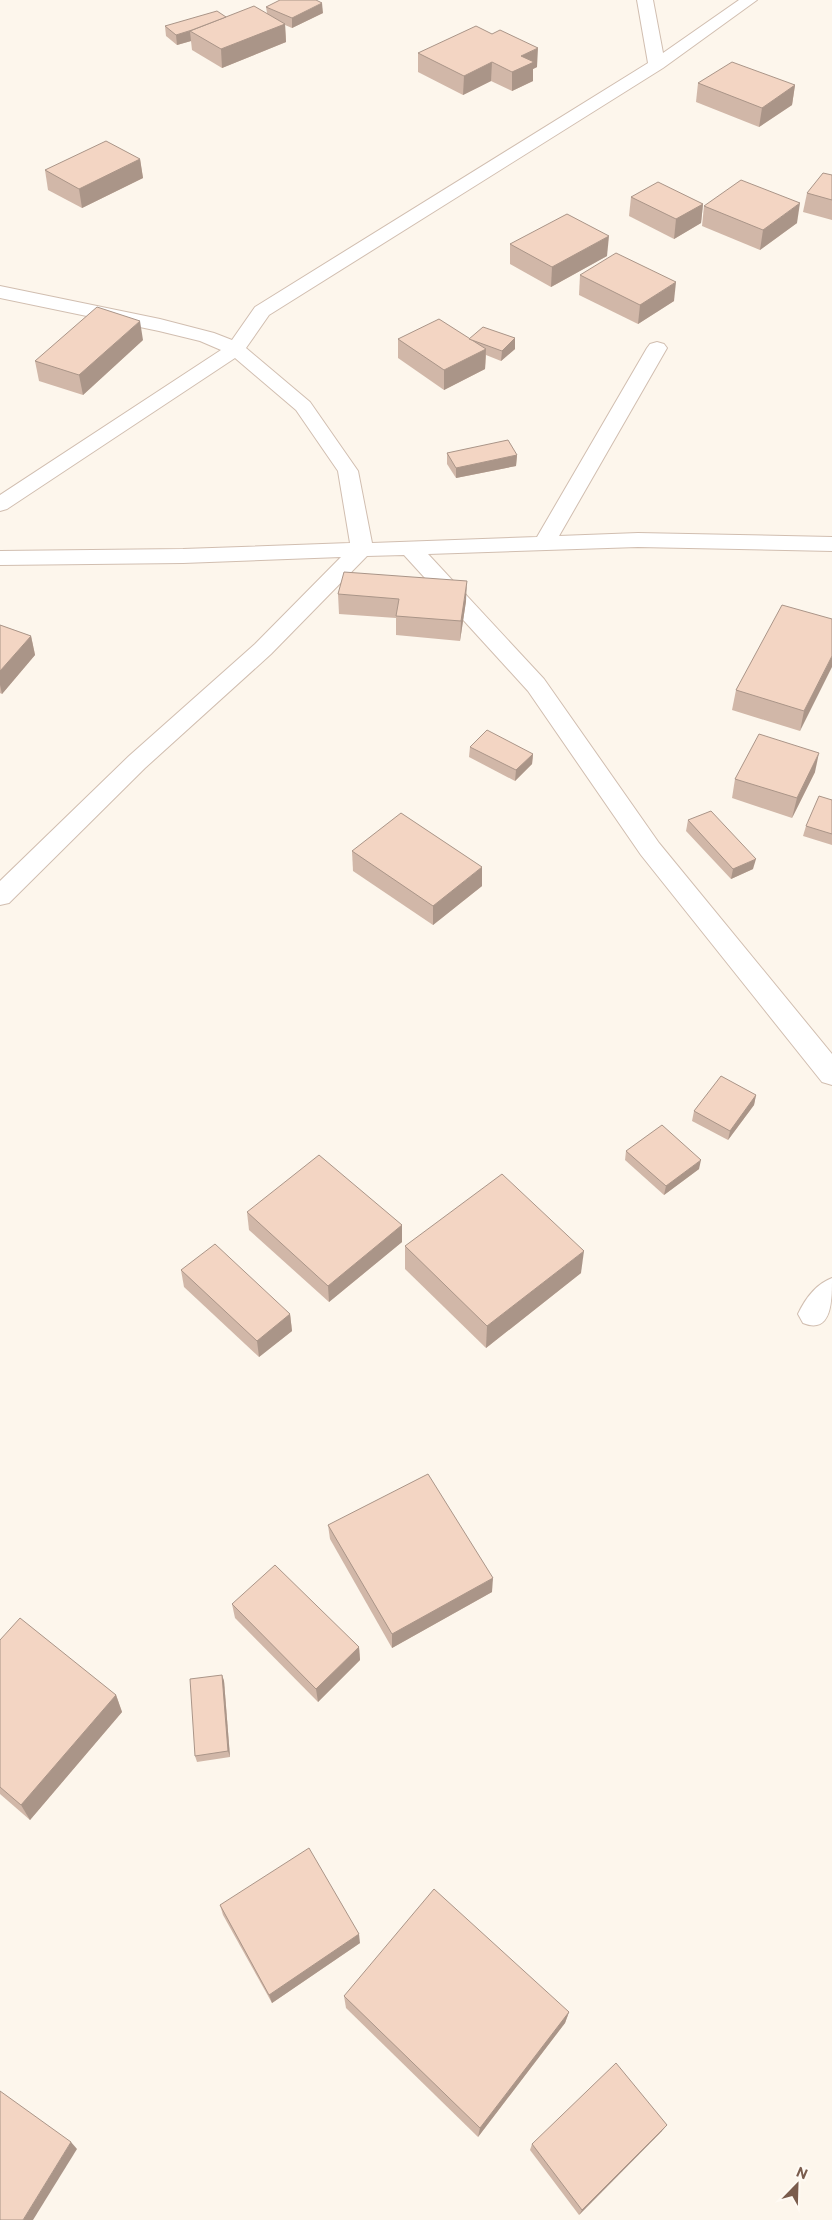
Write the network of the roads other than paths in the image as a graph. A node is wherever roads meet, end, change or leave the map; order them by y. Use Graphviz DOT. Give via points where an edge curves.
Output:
graph roads {
  1 [pos="645,0"];
  2 [pos="749,0"];
  3 [pos="657,65"];
  4 [pos="0,292"];
  5 [pos="657,348"];
  6 [pos="236,349"];
  7 [pos="0,504"];
  8 [pos="544,543"];
  9 [pos="832,544"];
  10 [pos="409,547"];
  11 [pos="362,549"];
  12 [pos="0,558"];
  13 [pos="0,896"];
  14 [pos="832,1074"];
  15 [pos="832,1291"];
  16 [pos="813,1314"];
  1 -- 3 [label="street"];
  2 -- 3 [label="street"];
  3 -- 6 [label="street" via="262,311"];
  4 -- 6 [label="street" via="160,325 207,337"];
  5 -- 8 [label="street"];
  6 -- 7 [label="street"];
  6 -- 11 [label="street" via="302,406 348,471"];
  8 -- 9 [label="street" via="638,540"];
  8 -- 10 [label="street"];
  10 -- 11 [label="street"];
  10 -- 14 [label="street" via="536,685 650,849"];
  11 -- 12 [label="street" via="184,556"];
  11 -- 13 [label="street" via="263,649 137,762"];
  15 -- 16 [label="street"];
}
